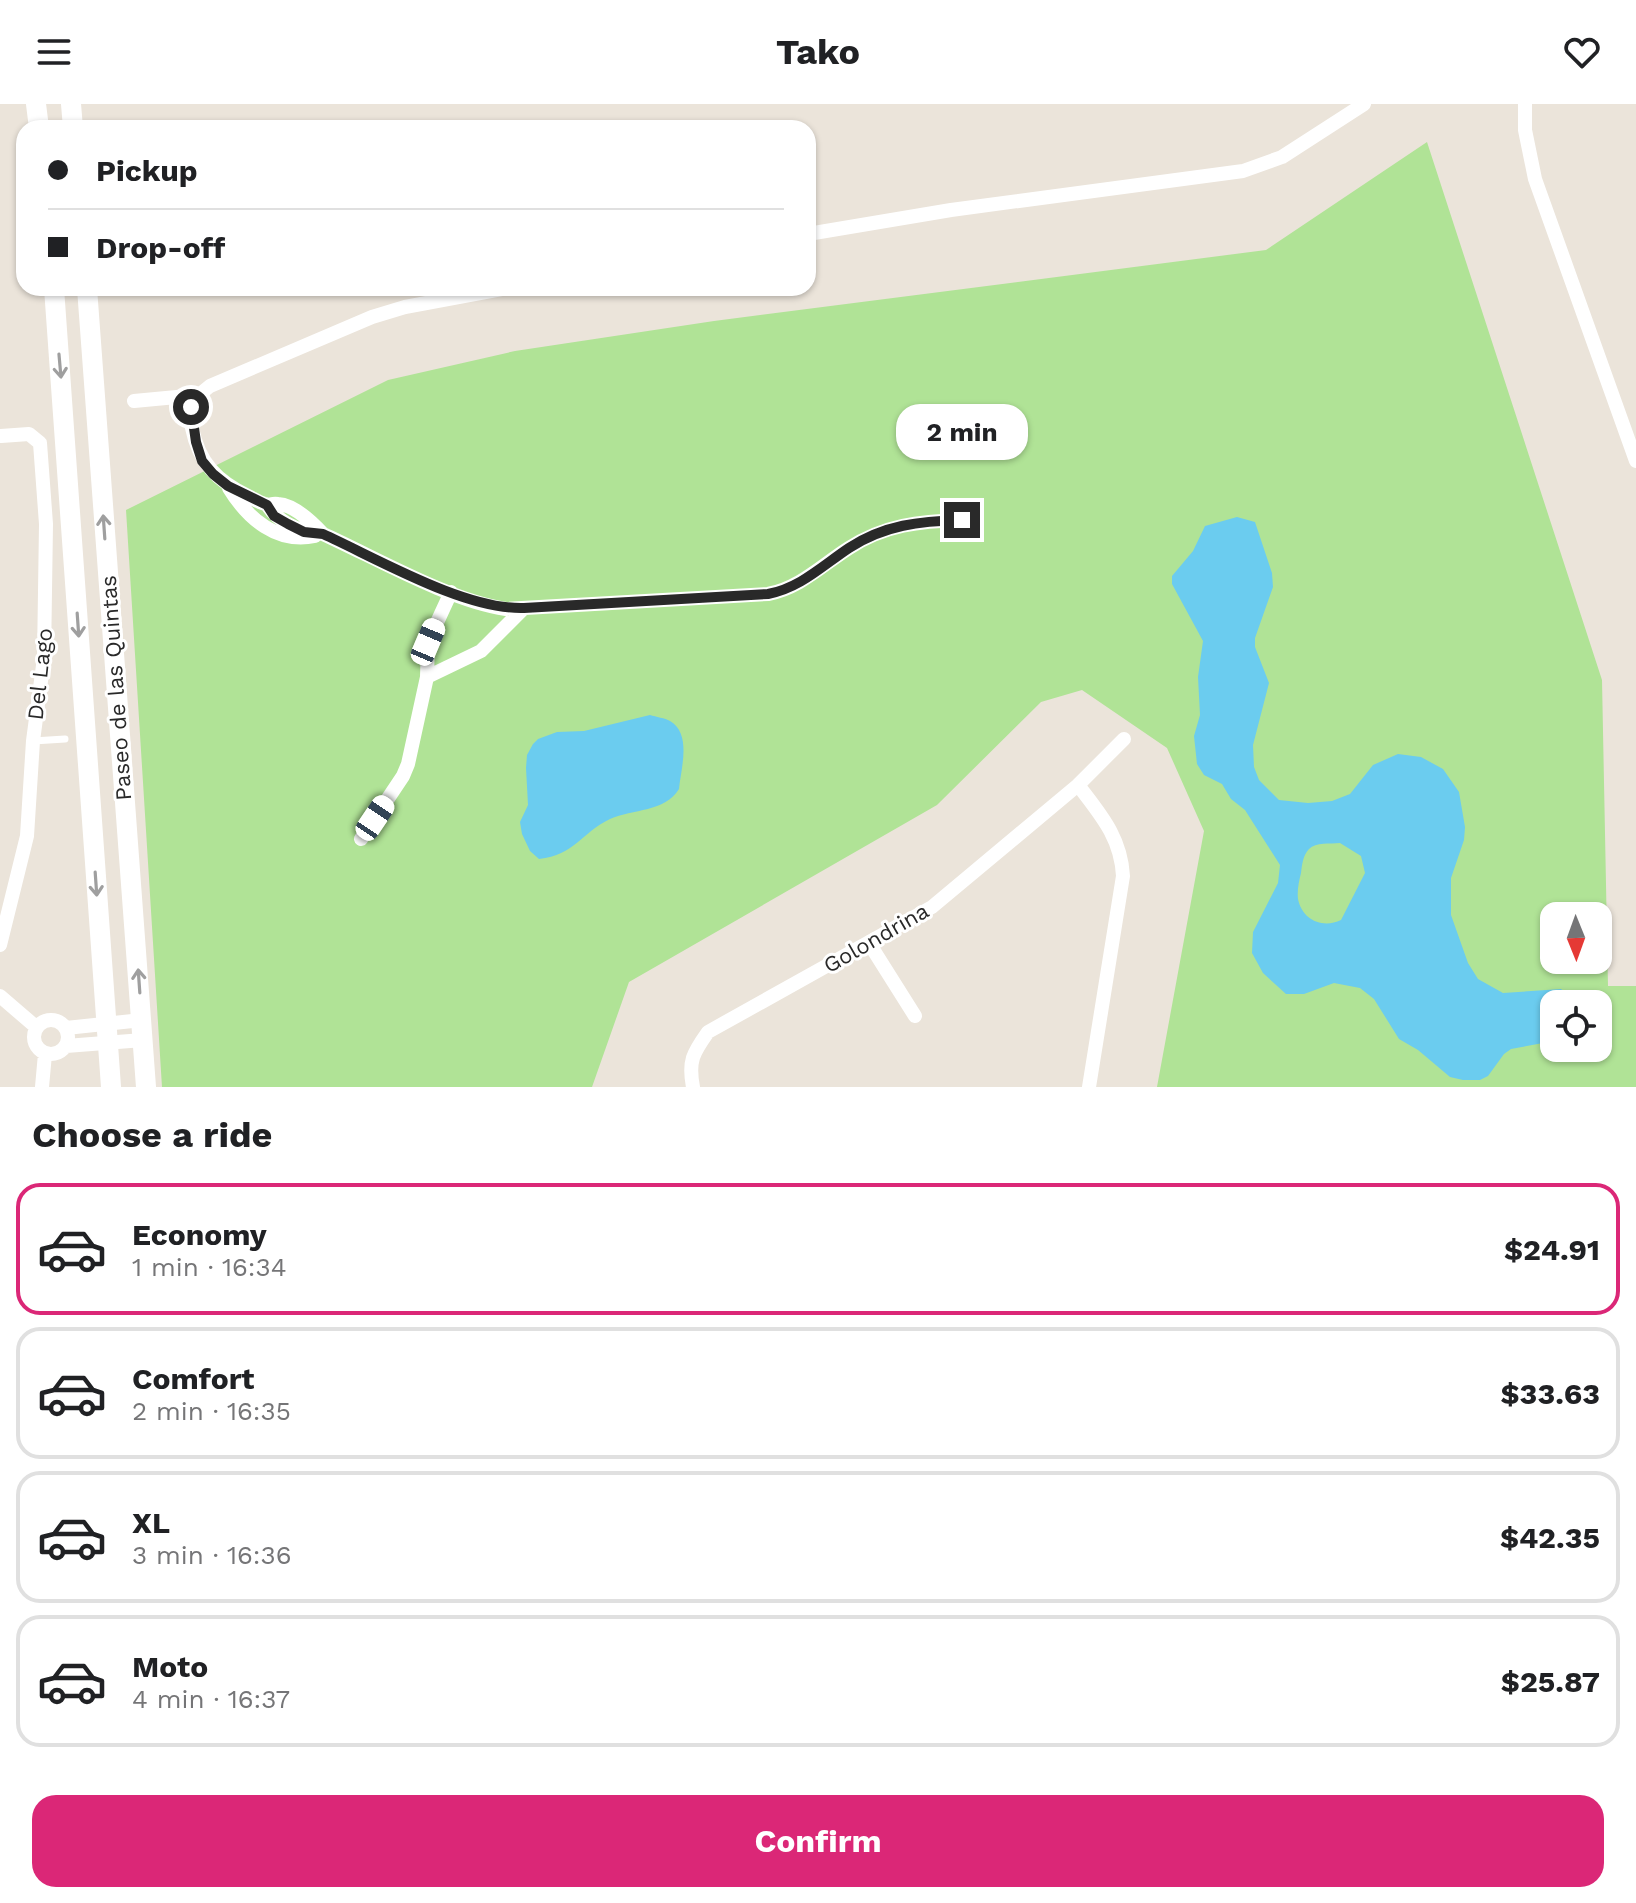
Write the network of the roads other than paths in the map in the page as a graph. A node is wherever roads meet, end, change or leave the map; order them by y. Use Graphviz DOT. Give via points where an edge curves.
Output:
graph roads {
  1 [pos="1364,104"];
  2 [pos="1525,104"];
  3 [pos="816,233"];
  4 [pos="55,296"];
  5 [pos="88,296"];
  6 [pos="464,296"];
  7 [pos="198,395"];
  8 [pos="134,401"];
  9 [pos="1,436"];
  10 [pos="1636,461"];
  11 [pos="228,486"];
  12 [pos="962,520"];
  13 [pos="323,534"];
  14 [pos="451,592"];
  15 [pos="524,608"];
  16 [pos="427,677"];
  17 [pos="65,739"];
  18 [pos="1124,739"];
  19 [pos="33,741"];
  20 [pos="1078,785"];
  21 [pos="361,839"];
  22 [pos="869,943"];
  23 [pos="0,945"];
  24 [pos="0,996"];
  25 [pos="915,1016"];
  26 [pos="36,1027"];
  27 [pos="66,1028"];
  28 [pos="142,1030"];
  29 [pos="107,1033"];
  30 [pos="66,1046"];
  31 [pos="45,1054"];
  32 [pos="42,1087"];
  33 [pos="111,1087"];
  34 [pos="146,1087"];
  35 [pos="693,1087"];
  36 [pos="1089,1087"];
  1 -- 3 [label="street" via="1282,157 1243,171"];
  2 -- 10 [label="street" via="1535,179"];
  4 -- 29 [label="main road, Paseo de las Quintas, one-way"];
  28 -- 5 [label="main road, Paseo de las Quintas, one-way"];
  6 -- 7 [label="street" via="372,317"];
  7 -- 8 [label="street"];
  7 -- 11 [label="street" via="191,407 202,461"];
  9 -- 19 [label="street, Del Lago" via="29,434 40,443 46,597"];
  11 -- 13 [label="street" via="310,519"];
  11 -- 13 [label="street" via="240,506 278,535 292,539"];
  12 -- 15 [label="street" via="898,525 875,533 796,585 768,594"];
  13 -- 14 [label="street"];
  14 -- 15 [label="street" via="492,607"];
  14 -- 16 [label="street" via="428,642"];
  15 -- 16 [label="street" via="481,651"];
  16 -- 21 [label="street" via="403,776"];
  17 -- 19 [label="lane"];
  18 -- 20 [label="street, Golondrina"];
  19 -- 23 [label="street, Del Lago" via="27,836"];
  20 -- 22 [label="street, Golondrina" via="932,907"];
  20 -- 36 [label="street" via="1112,829 1123,876"];
  22 -- 25 [label="street"];
  22 -- 35 [label="street, Golondrina" via="708,1032 692,1055"];
  24 -- 26 [label="street"];
  26 -- 27 [label="street" via="55,1020"];
  26 -- 31 [label="street" via="34,1043"];
  27 -- 29 [label="street"];
  27 -- 30 [label="street"];
  28 -- 29 [label="street"];
  28 -- 34 [label="main road, Paseo de las Quintas"];
  29 -- 30 [label="street"];
  29 -- 33 [label="main road, Paseo de las Quintas"];
  30 -- 31 [label="street" via="57,1054"];
  31 -- 32 [label="street"];
}
